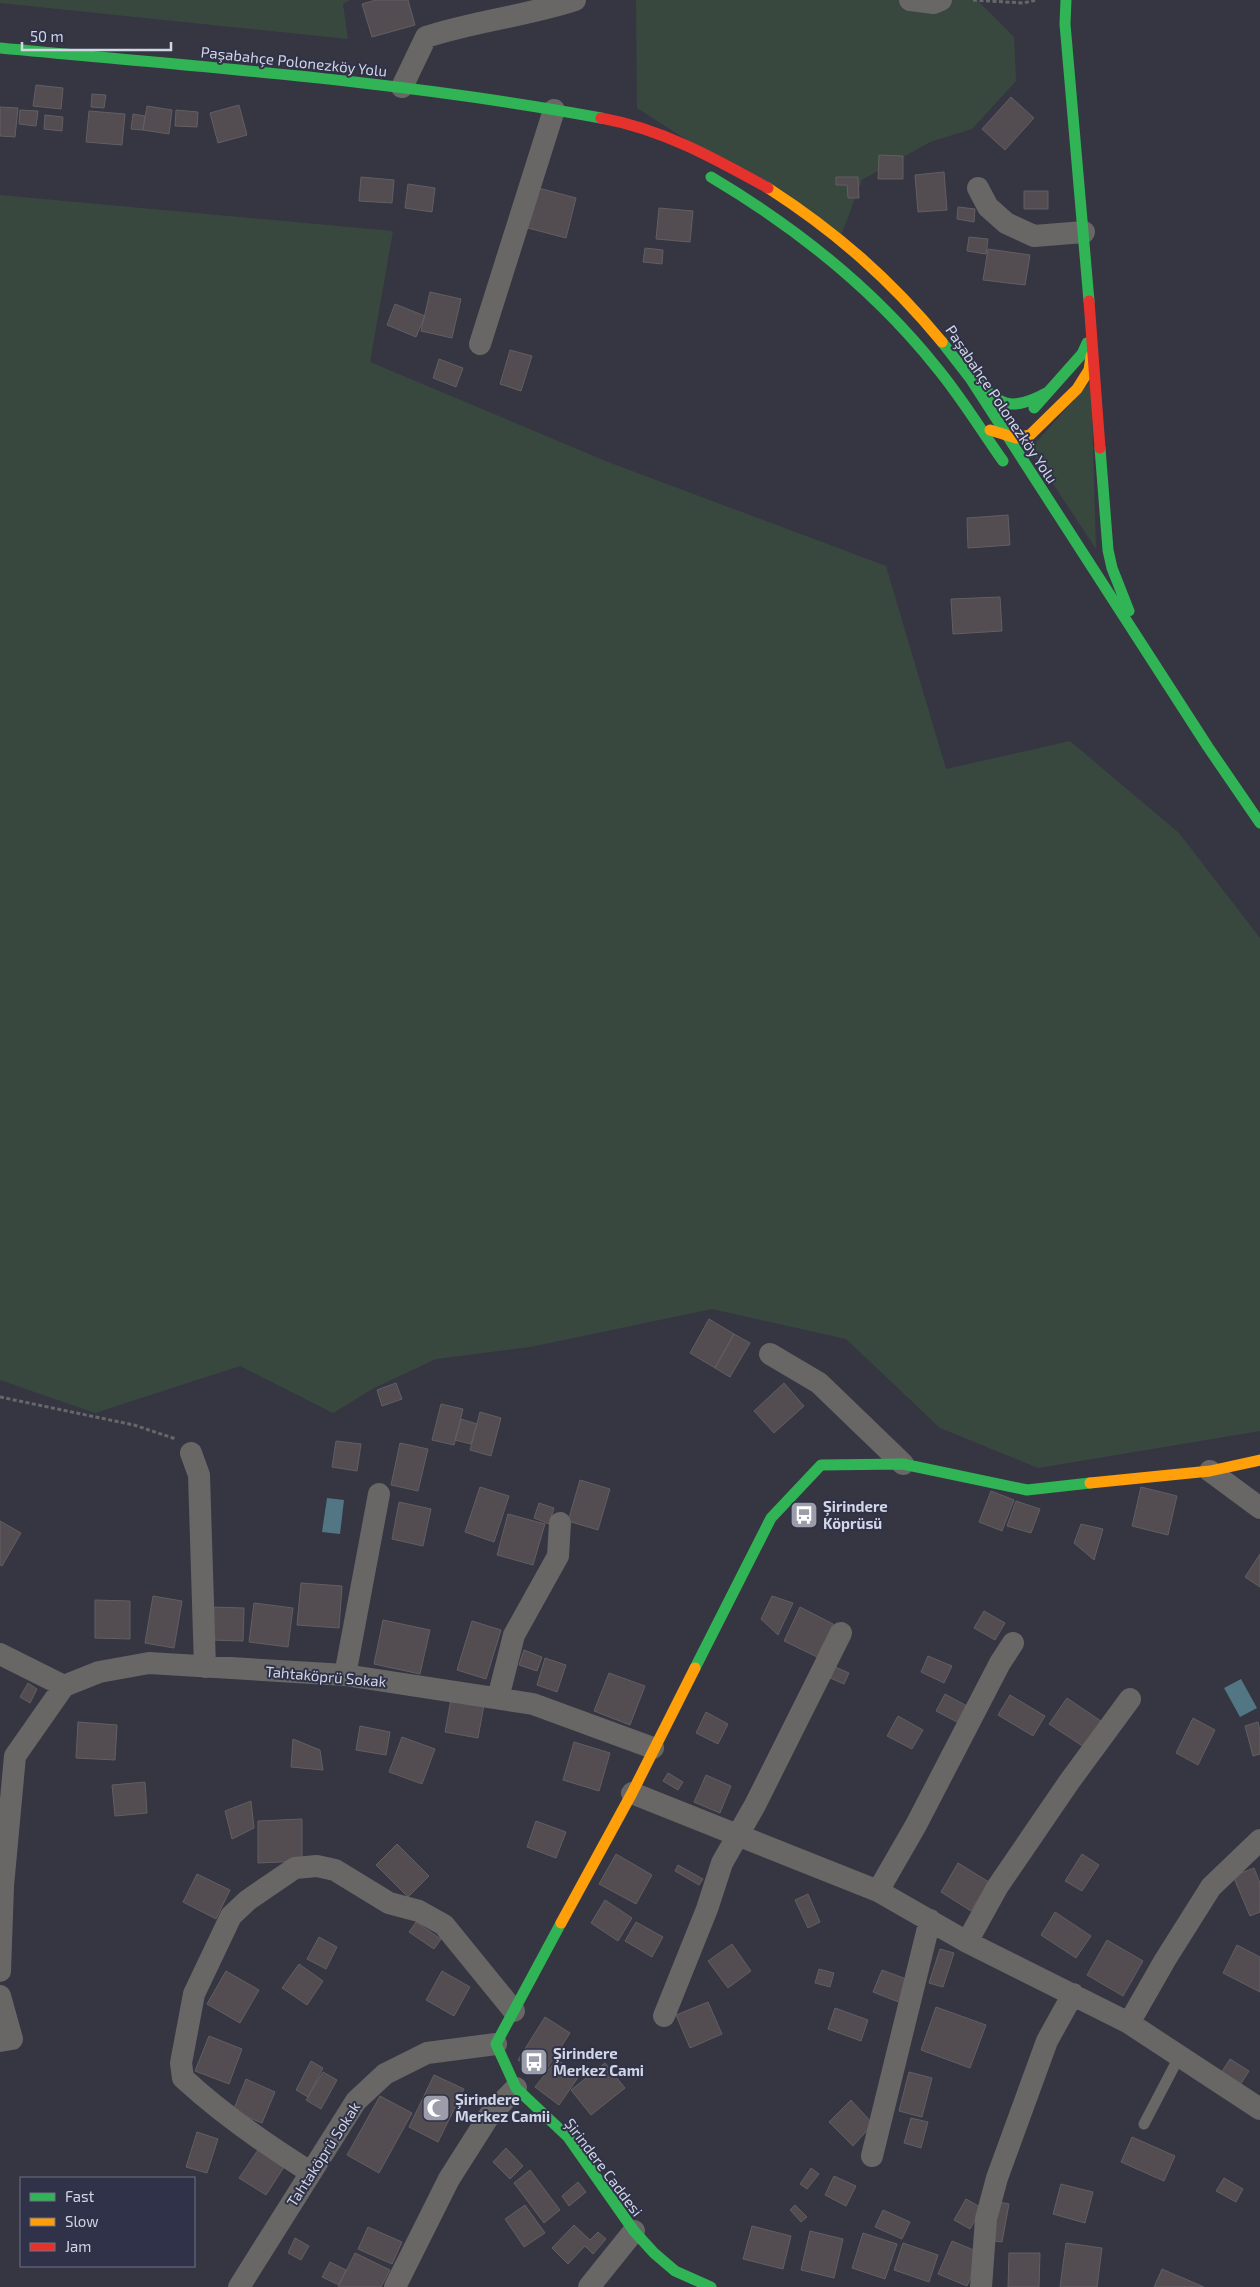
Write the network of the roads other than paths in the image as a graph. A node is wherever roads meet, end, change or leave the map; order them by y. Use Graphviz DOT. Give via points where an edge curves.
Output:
graph roads {
  1 [pos="575,0"];
  2 [pos="910,0"];
  3 [pos="941,0"];
  4 [pos="1066,0"];
  5 [pos="0,48"];
  6 [pos="402,87"];
  7 [pos="554,110"];
  8 [pos="609,132"];
  9 [pos="698,169"];
  10 [pos="978,188"];
  11 [pos="1084,232"];
  12 [pos="1091,324"];
  13 [pos="480,344"];
  14 [pos="947,345"];
  15 [pos="1050,391"];
  16 [pos="970,416"];
  17 [pos="1007,435"];
  18 [pos="1118,631"];
  19 [pos="1150,658"];
  20 [pos="1208,747"];
  21 [pos="1260,823"];
  22 [pos="770,1354"];
  23 [pos="191,1453"];
  24 [pos="1260,1460"];
  25 [pos="903,1464"];
  26 [pos="1210,1471"];
  27 [pos="380,1494"];
  28 [pos="1260,1508"];
  29 [pos="560,1523"];
  30 [pos="841,1633"];
  31 [pos="1013,1643"];
  32 [pos="0,1654"];
  33 [pos="205,1667"];
  34 [pos="344,1675"];
  35 [pos="64,1686"];
  36 [pos="498,1698"];
  37 [pos="1130,1700"];
  38 [pos="653,1748"];
  39 [pos="632,1793"];
  40 [pos="738,1835"];
  41 [pos="1260,1840"];
  42 [pos="878,1891"];
  43 [pos="930,1920"];
  44 [pos="967,1942"];
  45 [pos="0,1971"];
  46 [pos="1073,1994"];
  47 [pos="0,1996"];
  48 [pos="514,2011"];
  49 [pos="664,2016"];
  50 [pos="1129,2023"];
  51 [pos="0,2041"];
  52 [pos="496,2044"];
  53 [pos="1179,2057"];
  54 [pos="516,2088"];
  55 [pos="1260,2109"];
  56 [pos="1144,2124"];
  57 [pos="872,2156"];
  58 [pos="310,2172"];
  59 [pos="634,2231"];
  60 [pos="239,2287"];
  61 [pos="395,2287"];
  62 [pos="589,2287"];
  63 [pos="711,2287"];
  64 [pos="981,2287"];
  1 -- 6 [label="street" via="426,37"];
  2 -- 3 [label="street" via="934,3"];
  4 -- 11 [label="main road" via="1065,24"];
  5 -- 6 [label="main road, Paşabahçe Polonezköy Yolu"];
  6 -- 7 [label="main road, Paşabahçe Polonezköy Yolu"];
  7 -- 8 [label="main road, Paşabahçe Polonezköy Yolu"];
  7 -- 13 [label="street"];
  7 -- 14 [label="main road, Paşabahçe Polonezköy Yolu" via="616,119 660,133 756,180 848,243 898,290"];
  9 -- 16 [label="main road, Paşabahçe Polonezköy Yolu" via="787,224 851,276 911,337"];
  10 -- 11 [label="street" via="988,207 1006,223 1034,236"];
  11 -- 12 [label="main road"];
  12 -- 15 [label="main road" via="1082,354"];
  12 -- 17 [label="main road" via="1089,370 1077,389 1030,435 1024,438"];
  12 -- 19 [label="main road" via="1108,550 1119,588"];
  14 -- 15 [label="main road" via="996,400 1006,405 1029,403"];
  14 -- 17 [label="main road, Paşabahçe Polonezköy Yolu"];
  15 -- 17 [label="main road"];
  16 -- 17 [label="main road" via="983,426"];
  16 -- 17 [label="main road, Paşabahçe Polonezköy Yolu" via="1006,467 1000,450"];
  17 -- 19 [label="main road, Paşabahçe Polonezköy Yolu"];
  18 -- 20 [label="main road, Paşabahçe Polonezköy Yolu"];
  19 -- 20 [label="main road, Paşabahçe Polonezköy Yolu"];
  20 -- 21 [label="main road, Paşabahçe Polonezköy Yolu"];
  22 -- 25 [label="street" via="819,1383"];
  23 -- 33 [label="street" via="199,1475"];
  24 -- 26 [label="main road"];
  25 -- 26 [label="main road" via="1027,1490"];
  25 -- 38 [label="main road" via="821,1465 771,1518"];
  26 -- 28 [label="street"];
  27 -- 34 [label="street"];
  29 -- 36 [label="street" via="558,1556 514,1635"];
  30 -- 40 [label="street"];
  31 -- 42 [label="street"];
  32 -- 35 [label="street"];
  33 -- 34 [label="street, Tahtaköprü Sokak"];
  33 -- 35 [label="street, Tahtaköprü Sokak" via="149,1663 99,1672"];
  34 -- 36 [label="street, Tahtaköprü Sokak"];
  35 -- 45 [label="street" via="15,1756 3,1886"];
  36 -- 38 [label="street, Tahtaköprü Sokak" via="533,1704"];
  37 -- 44 [label="street" via="998,1886"];
  38 -- 39 [label="main road"];
  39 -- 40 [label="street"];
  39 -- 48 [label="main road"];
  40 -- 42 [label="street"];
  40 -- 49 [label="street" via="722,1863 708,1909"];
  41 -- 50 [label="street" via="1211,1887 1164,1960"];
  42 -- 43 [label="street"];
  43 -- 44 [label="street"];
  43 -- 57 [label="street"];
  44 -- 46 [label="street"];
  46 -- 50 [label="street"];
  46 -- 64 [label="street" via="1047,2040 997,2178 986,2218"];
  47 -- 51 [label="street" via="12,2039"];
  48 -- 52 [label="main road"];
  48 -- 58 [label="street" via="444,1925 419,1911 389,1903 335,1870 317,1866 295,1868 248,1900 231,1916 194,1994 181,2063 183,2078 208,2102"];
  50 -- 53 [label="street"];
  52 -- 54 [label="main road, Şirindere Caddesi"];
  52 -- 58 [label="street, Tahtaköprü Sokak" via="427,2053 384,2074 356,2101"];
  53 -- 55 [label="street"];
  53 -- 56 [label="lane"];
  54 -- 59 [label="main road, Şirindere Caddesi" via="568,2138"];
  54 -- 61 [label="street" via="489,2116 449,2179"];
  58 -- 60 [label="street, Tahtaköprü Sokak"];
  59 -- 62 [label="street"];
  59 -- 63 [label="main road, Şirindere Caddesi" via="675,2272"];
}
